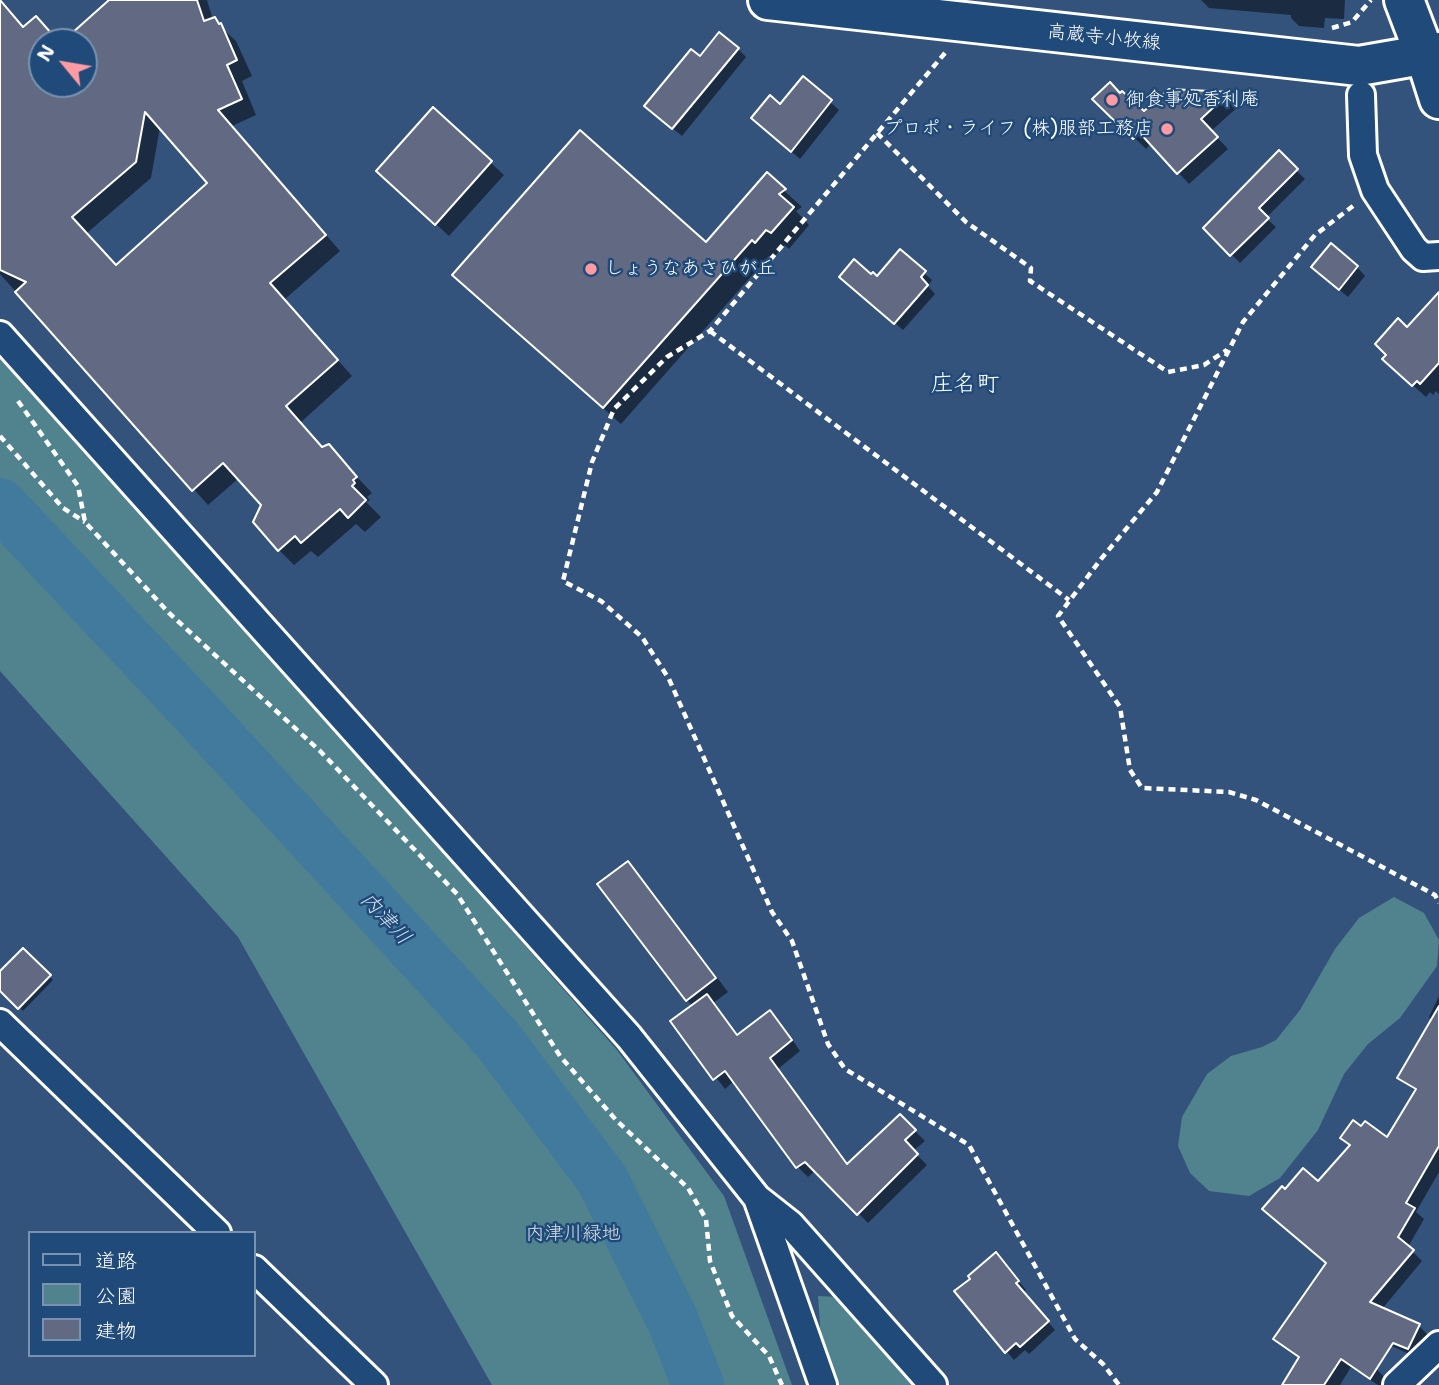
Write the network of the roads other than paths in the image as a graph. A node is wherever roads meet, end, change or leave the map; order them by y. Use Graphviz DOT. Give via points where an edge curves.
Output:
graph roads {
  1 [pos="768,0"];
  2 [pos="1404,0"];
  3 [pos="1432,53"];
  4 [pos="1362,95"];
  5 [pos="1439,99"];
  6 [pos="1439,256"];
  7 [pos="0,335"];
  8 [pos="0,1023"];
  9 [pos="757,1198"];
  10 [pos="215,1231"];
  11 [pos="256,1271"];
  12 [pos="1439,1345"];
  13 [pos="374,1385"];
  14 [pos="823,1385"];
  15 [pos="933,1385"];
  16 [pos="1396,1385"];
  1 -- 3 [label="main road, 高蔵寺小牧線" via="1359,66"];
  2 -- 3 [label="main road"];
  3 -- 5 [label="main road"];
  4 -- 6 [label="street" via="1363,155 1375,190 1414,249 1423,257"];
  7 -- 9 [label="street" via="629,1037"];
  8 -- 10 [label="street"];
  9 -- 14 [label="street"];
  9 -- 15 [label="street" via="790,1224"];
  11 -- 13 [label="street"];
  12 -- 16 [label="street"];
}
